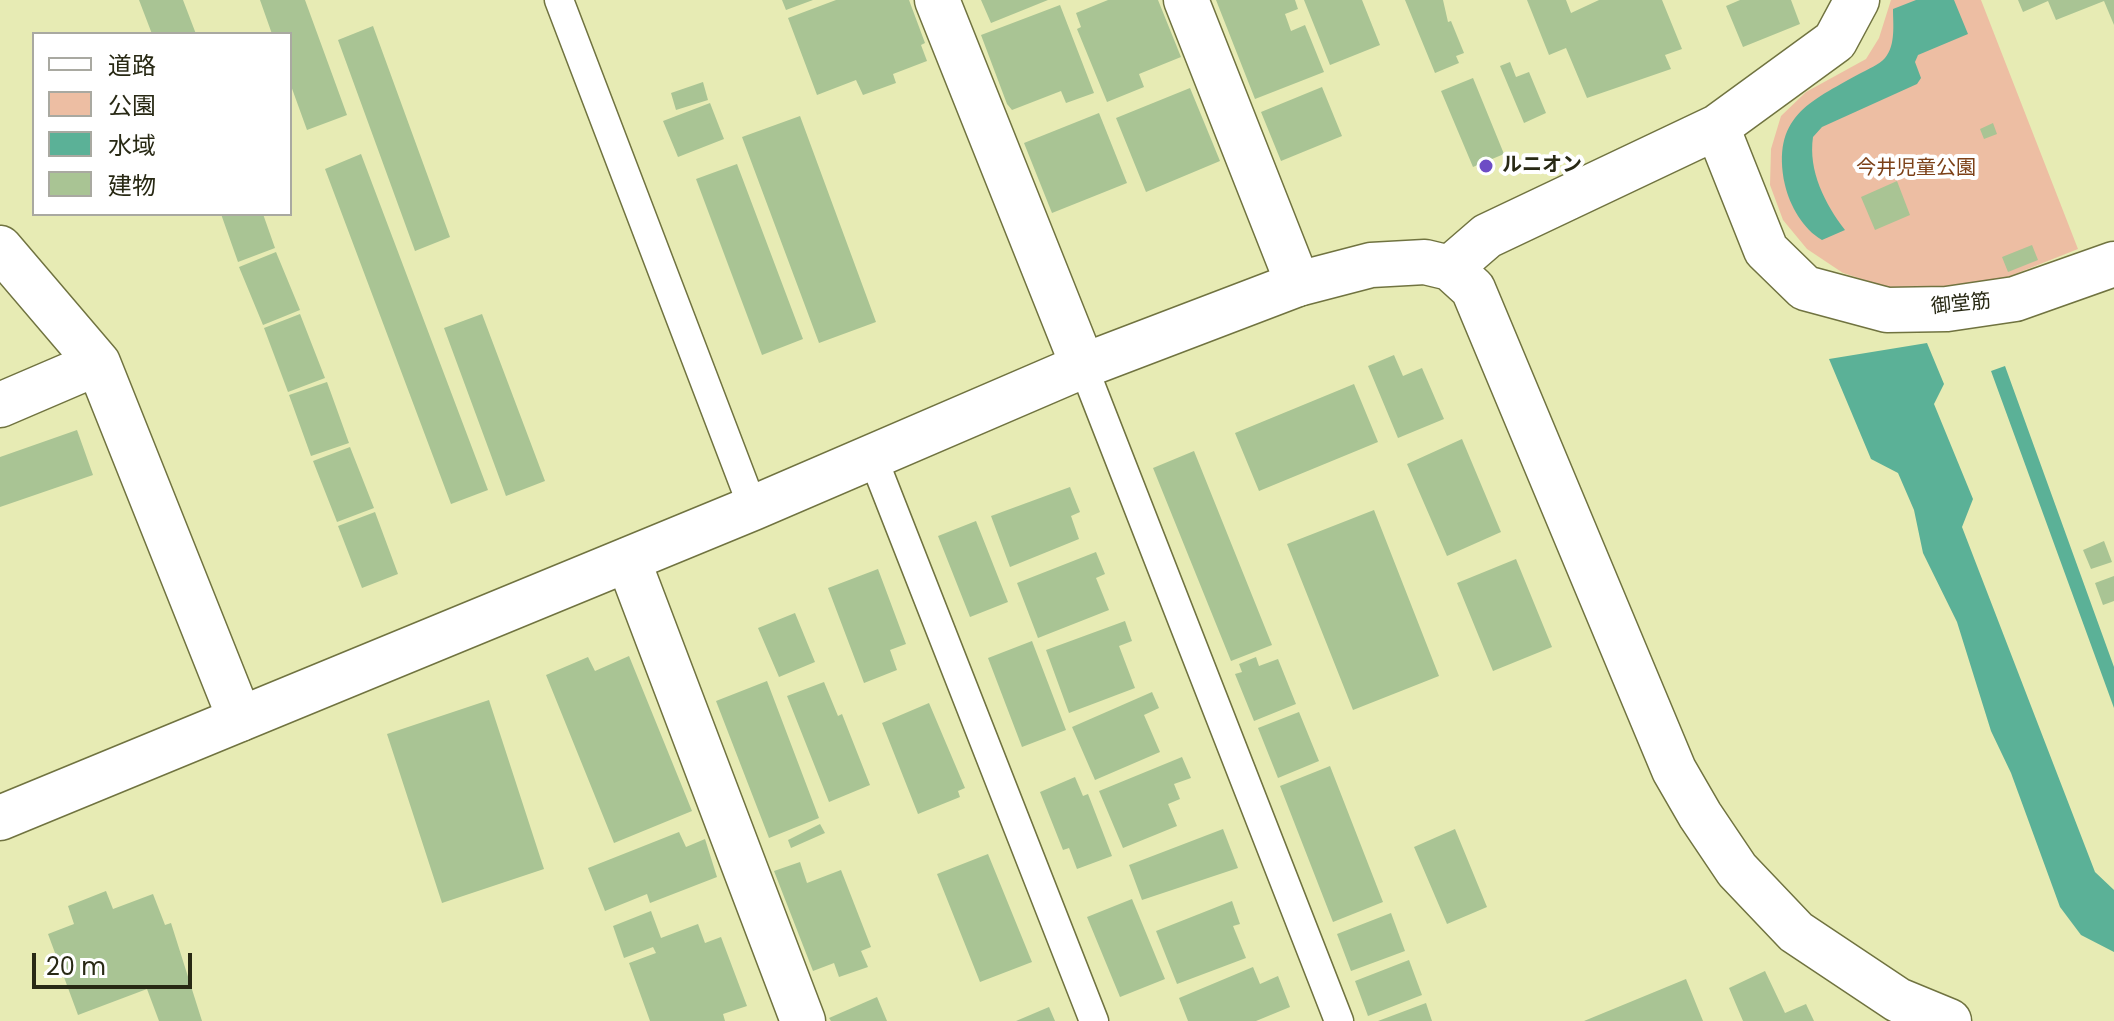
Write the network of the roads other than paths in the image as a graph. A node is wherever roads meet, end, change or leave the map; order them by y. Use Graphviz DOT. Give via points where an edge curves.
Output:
graph roads {
  1 [pos="559,0"];
  2 [pos="937,0"];
  3 [pos="1186,0"];
  4 [pos="1857,0"];
  5 [pos="1717,127"];
  6 [pos="0,248"];
  7 [pos="2114,264"];
  8 [pos="1450,268"];
  9 [pos="1298,284"];
  10 [pos="98,363"];
  11 [pos="1083,366"];
  12 [pos="0,405"];
  13 [pos="873,458"];
  14 [pos="753,508"];
  15 [pos="628,560"];
  16 [pos="240,719"];
  17 [pos="0,818"];
  18 [pos="803,1021"];
  19 [pos="1094,1021"];
  20 [pos="1339,1021"];
  21 [pos="1949,1021"];
  1 -- 14 [label="lane"];
  2 -- 11 [label="street"];
  3 -- 9 [label="street"];
  4 -- 5 [label="street" via="1835,41"];
  5 -- 7 [label="street, 御堂筋" via="1766,250 1805,288 1887,310 1947,309 2015,299"];
  5 -- 8 [label="street" via="1487,236"];
  6 -- 10 [label="street"];
  8 -- 9 [label="street" via="1425,262 1371,265"];
  8 -- 21 [label="street" via="1473,289 1674,770 1707,826 1737,870 1796,932 1898,1000"];
  9 -- 11 [label="street"];
  10 -- 12 [label="street"];
  10 -- 16 [label="street"];
  11 -- 13 [label="street"];
  11 -- 20 [label="lane"];
  13 -- 14 [label="street"];
  13 -- 19 [label="lane"];
  14 -- 15 [label="street"];
  15 -- 16 [label="street"];
  15 -- 18 [label="street"];
  16 -- 17 [label="street"];
}
